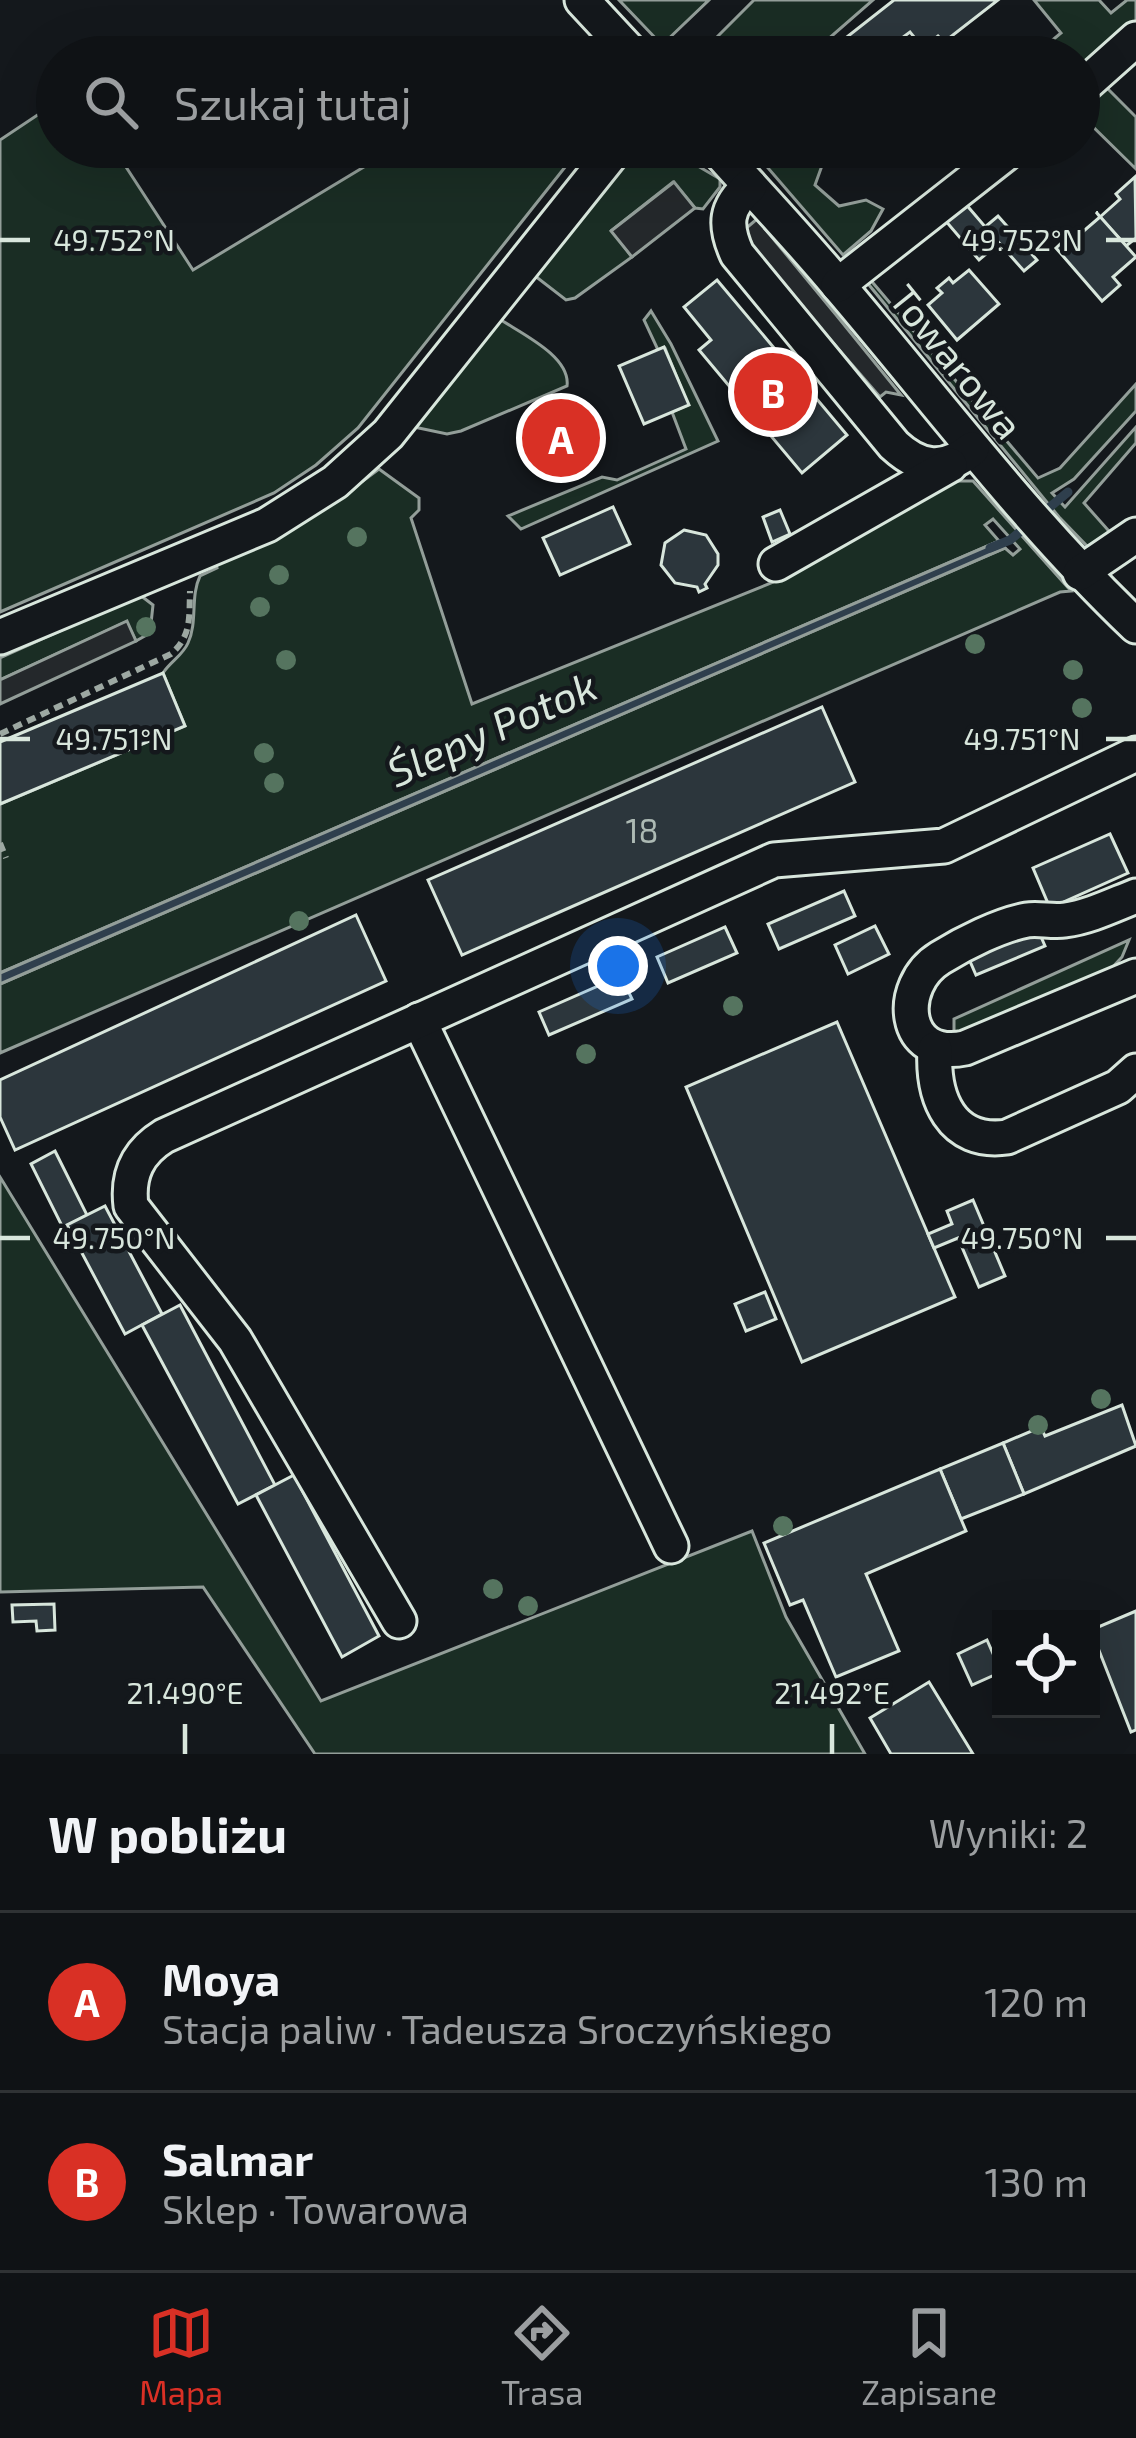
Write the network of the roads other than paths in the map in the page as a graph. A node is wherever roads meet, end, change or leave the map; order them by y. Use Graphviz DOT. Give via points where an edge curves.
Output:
graph roads {
  1 [pos="582,0"];
  2 [pos="615,36"];
  3 [pos="1136,39"];
  4 [pos="1100,71"];
  5 [pos="600,168"];
  6 [pos="734,168"];
  7 [pos="987,168"];
  8 [pos="750,186"];
  9 [pos="838,285"];
  10 [pos="961,457"];
  11 [pos="1136,535"];
  12 [pos="1069,561"];
  13 [pos="776,564"];
  14 [pos="1136,626"];
  15 [pos="0,638"];
  16 [pos="1136,754"];
  17 [pos="1136,896"];
  18 [pos="1134,984"];
  19 [pos="419,1020"];
  20 [pos="935,1049"];
  21 [pos="1136,1071"];
  22 [pos="671,1546"];
  23 [pos="398,1621"];
  1 -- 2 [label="street"];
  3 -- 4 [label="street"];
  5 -- 15 [label="street" via="388,434 335,482 267,525"];
  6 -- 8 [label="street, Towarowa"];
  7 -- 9 [label="street"];
  8 -- 9 [label="street, Towarowa"];
  8 -- 10 [label="street" via="727,219 737,254 894,445 928,466"];
  9 -- 10 [label="street, Towarowa"];
  10 -- 12 [label="street, Towarowa" via="1005,488"];
  10 -- 13 [label="street"];
  11 -- 12 [label="street"];
  12 -- 14 [label="street, Towarowa"];
  16 -- 19 [label="street" via="944,846 774,860"];
  17 -- 20 [label="street" via="1066,920 1015,924 930,964 915,988 913,1018 917,1036"];
  18 -- 20 [label="street" via="965,1048"];
  19 -- 22 [label="street"];
  19 -- 23 [label="street" via="164,1136 136,1161 130,1195 235,1340"];
  20 -- 21 [label="street" via="934,1071 952,1121 992,1139 1118,1087"];
}
